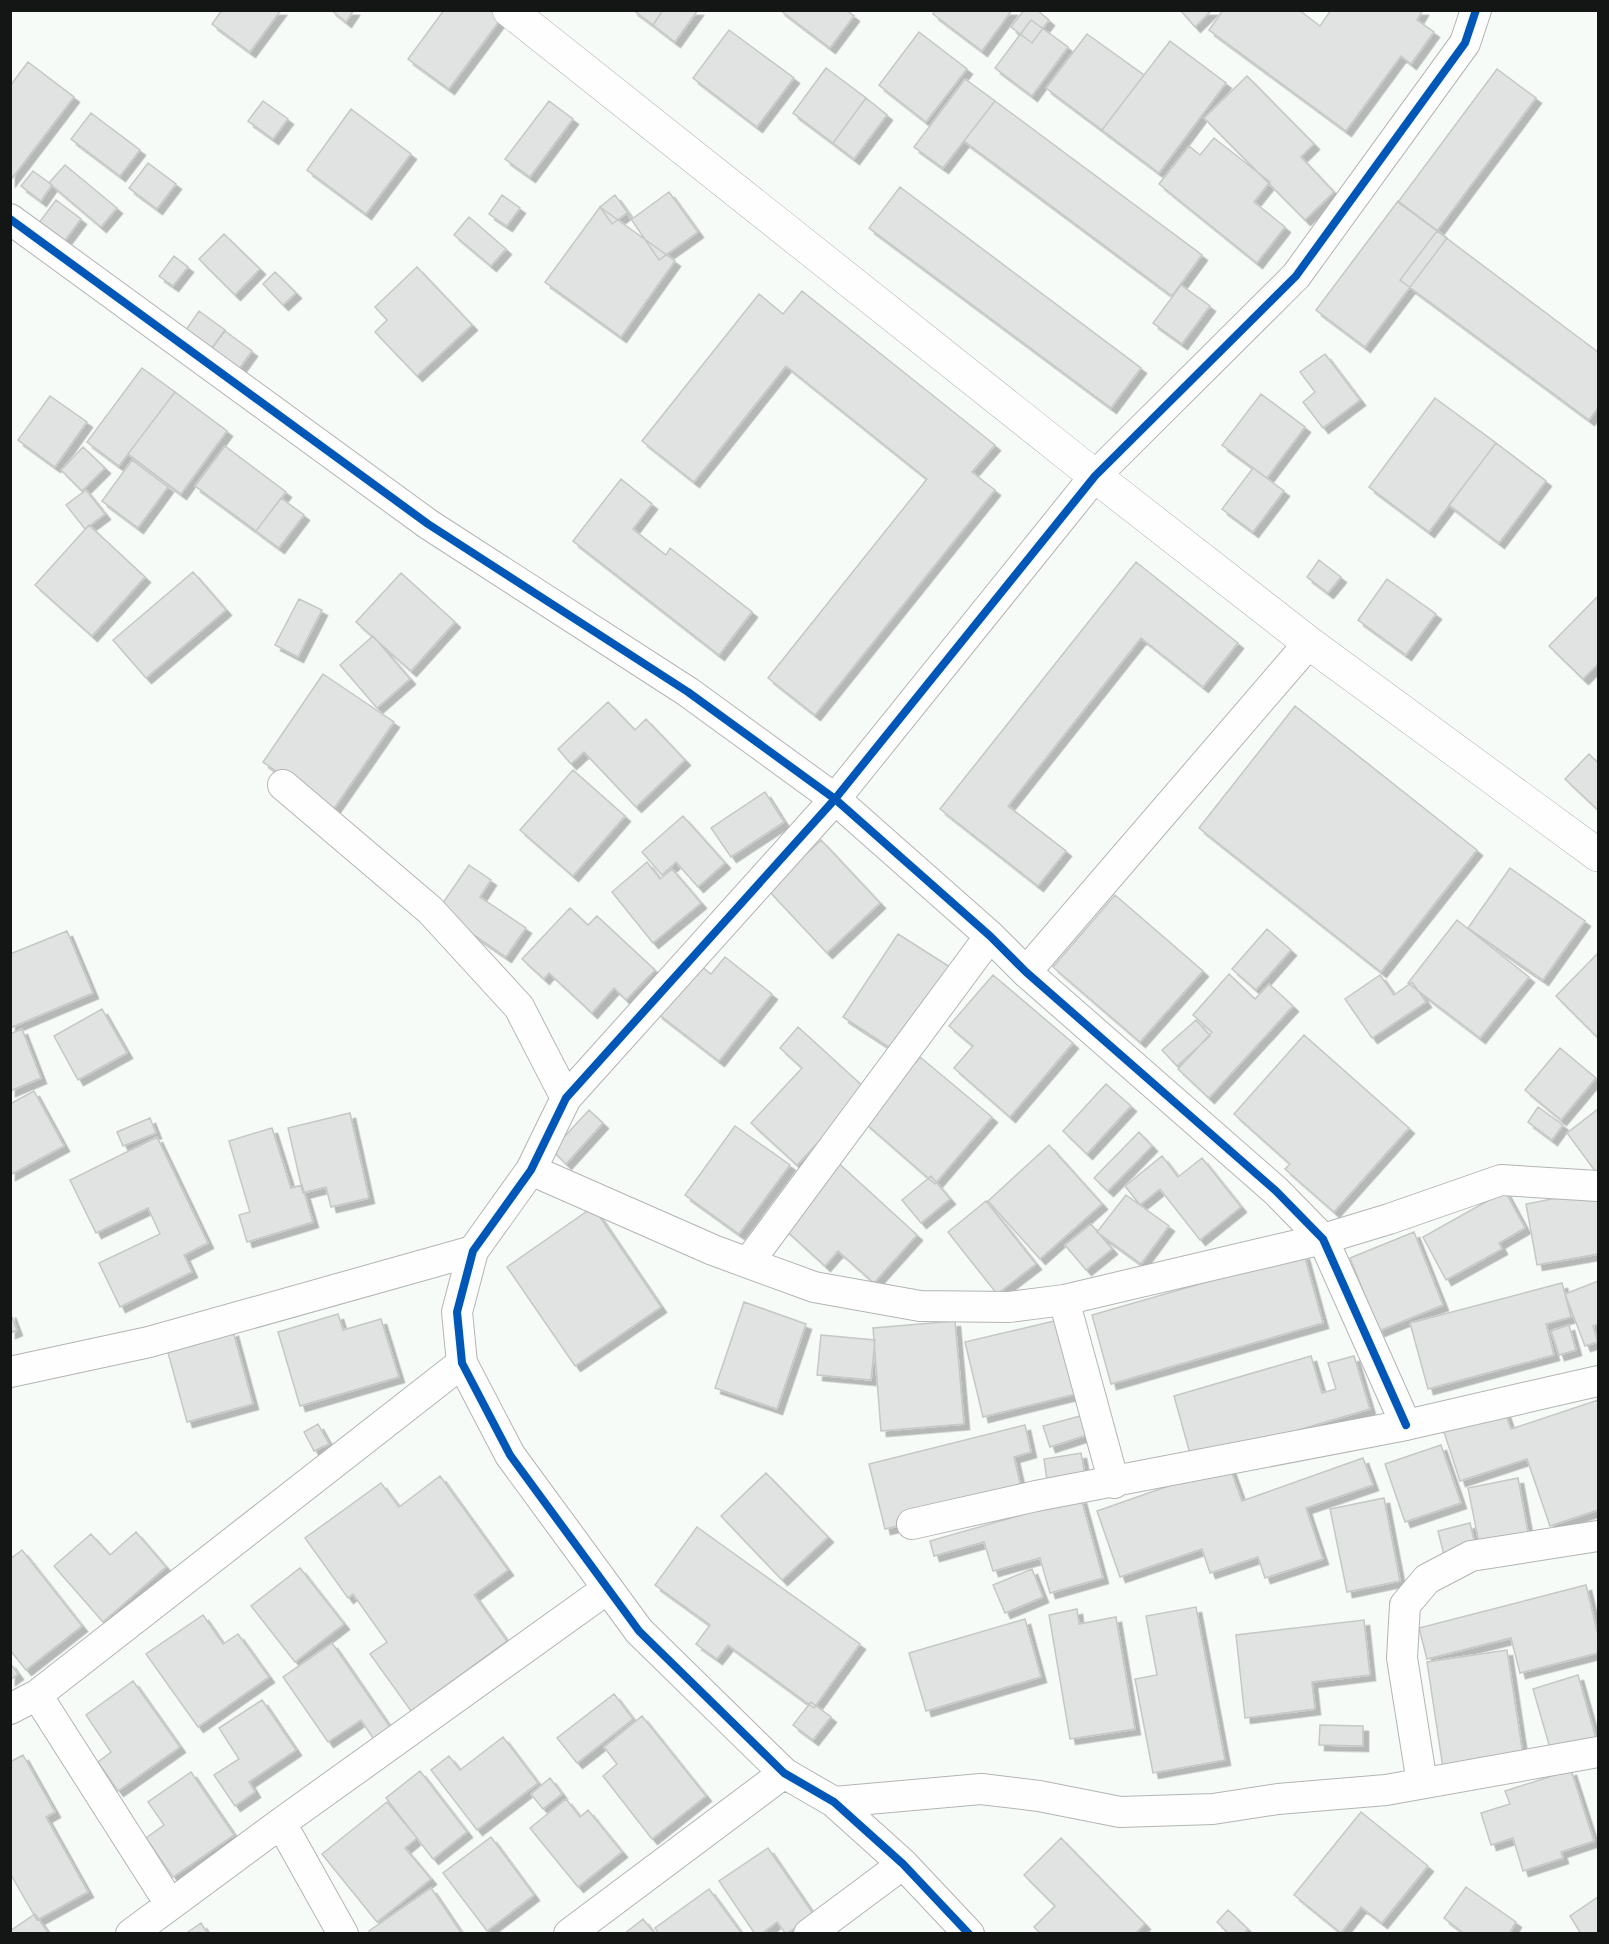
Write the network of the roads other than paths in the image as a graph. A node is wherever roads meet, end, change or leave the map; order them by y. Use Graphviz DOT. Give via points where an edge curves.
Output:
graph roads {
  1 [pos="1476,10"];
  2 [pos="518,13"];
  3 [pos="10,219"];
  4 [pos="1095,476"];
  5 [pos="1309,643"];
  6 [pos="284,785"];
  7 [pos="835,799"];
  8 [pos="1599,855"];
  9 [pos="990,936"];
  10 [pos="1026,972"];
  11 [pos="566,1098"];
  12 [pos="531,1170"];
  13 [pos="1599,1186"];
  14 [pos="1323,1239"];
  15 [pos="473,1251"];
  16 [pos="748,1263"];
  17 [pos="1064,1300"];
  18 [pos="462,1363"];
  19 [pos="10,1372"];
  20 [pos="1599,1381"];
  21 [pos="1406,1425"];
  22 [pos="1114,1483"];
  23 [pos="912,1524"];
  24 [pos="1599,1536"];
  25 [pos="607,1589"];
  26 [pos="37,1695"];
  27 [pos="10,1709"];
  28 [pos="1599,1752"];
  29 [pos="784,1773"];
  30 [pos="1422,1784"];
  31 [pos="834,1802"];
  32 [pos="281,1822"];
  33 [pos="903,1864"];
  34 [pos="170,1904"];
  35 [pos="131,1934"];
  36 [pos="343,1934"];
  37 [pos="569,1934"];
  38 [pos="809,1934"];
  39 [pos="969,1934"];
  1 -- 4 [label="street" via="1465,43 1296,276"];
  2 -- 4 [label="main road"];
  3 -- 7 [label="street" via="428,524 688,692"];
  4 -- 5 [label="main road"];
  4 -- 7 [label="street"];
  5 -- 8 [label="main road"];
  5 -- 10 [label="street"];
  6 -- 11 [label="street" via="430,910 519,1007"];
  7 -- 9 [label="street"];
  7 -- 11 [label="street"];
  9 -- 10 [label="street"];
  9 -- 16 [label="street"];
  10 -- 14 [label="street" via="1275,1191"];
  11 -- 12 [label="street"];
  12 -- 15 [label="street"];
  12 -- 16 [label="street"];
  13 -- 14 [label="street" via="1501,1180"];
  14 -- 17 [label="street"];
  14 -- 21 [label="street"];
  15 -- 18 [label="street" via="457,1312"];
  15 -- 19 [label="street" via="149,1342"];
  16 -- 17 [label="street" via="814,1287 920,1306 1009,1306"];
  17 -- 22 [label="street"];
  18 -- 25 [label="street" via="510,1455"];
  18 -- 26 [label="street"];
  20 -- 21 [label="street"];
  21 -- 22 [label="street"];
  22 -- 23 [label="street"];
  24 -- 30 [label="street" via="1471,1556 1426,1578 1405,1605 1402,1658"];
  25 -- 29 [label="street" via="639,1631"];
  25 -- 32 [label="street"];
  26 -- 27 [label="street"];
  26 -- 34 [label="street"];
  28 -- 30 [label="street"];
  29 -- 31 [label="street"];
  29 -- 37 [label="street"];
  30 -- 31 [label="street" via="1213,1809 1120,1812 981,1789"];
  31 -- 33 [label="street"];
  32 -- 34 [label="street"];
  32 -- 36 [label="street"];
  33 -- 38 [label="street"];
  33 -- 39 [label="street"];
  34 -- 35 [label="street"];
}
